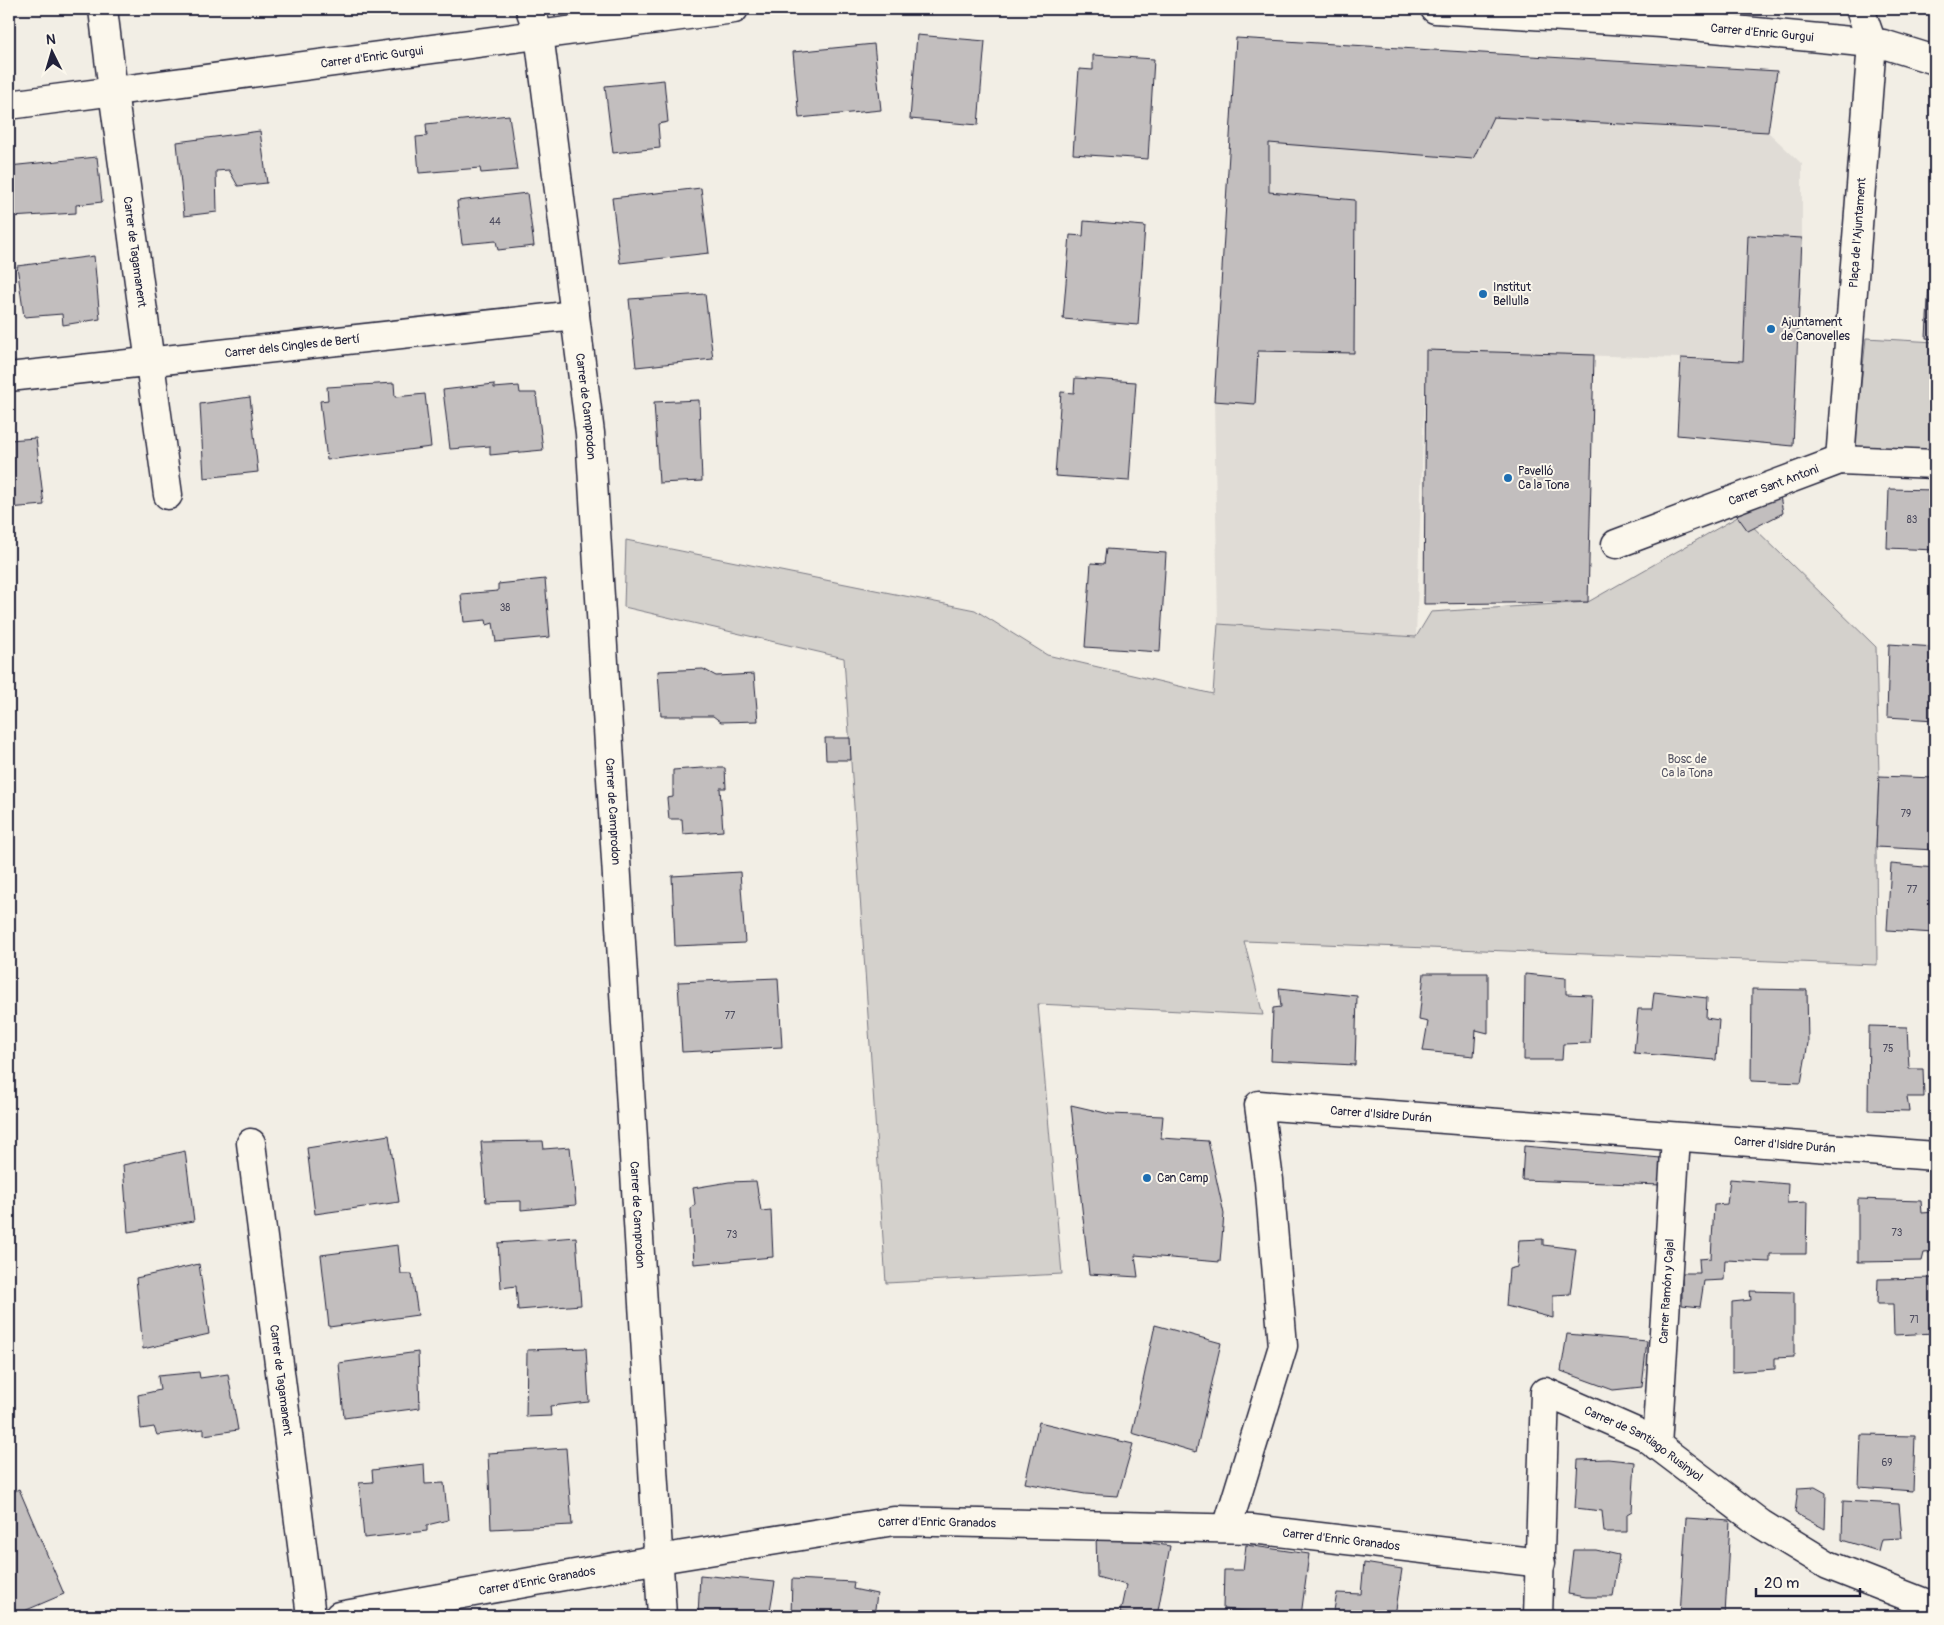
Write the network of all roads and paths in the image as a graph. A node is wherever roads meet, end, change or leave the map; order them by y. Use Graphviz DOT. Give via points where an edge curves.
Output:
graph roads {
  1 [pos="103,9"];
  2 [pos="530,9"];
  3 [pos="734,9"];
  4 [pos="1435,9"];
  5 [pos="1860,9"];
  6 [pos="1502,11"];
  7 [pos="539,34"];
  8 [pos="1872,43"];
  9 [pos="1935,60"];
  10 [pos="112,91"];
  11 [pos="9,105"];
  12 [pos="575,315"];
  13 [pos="150,362"];
  14 [pos="9,377"];
  15 [pos="1840,460"];
  16 [pos="1935,464"];
  17 [pos="168,495"];
  18 [pos="1616,544"];
  19 [pos="1676,1137"];
  20 [pos="251,1143"];
  21 [pos="1935,1156"];
  22 [pos="1657,1446"];
  23 [pos="1227,1528"];
  24 [pos="659,1559"];
  25 [pos="1541,1563"];
  26 [pos="1935,1607"];
  27 [pos="312,1616"];
  28 [pos="339,1616"];
  29 [pos="662,1616"];
  30 [pos="1538,1616"];
  1 -- 10 [label="street, Carrer de Tagamanent"];
  2 -- 7 [label="street, Carrer de Camprodon"];
  3 -- 7 [label="street, Carrer d'Enric Gurgui"];
  4 -- 6 [label="street, Carrer d'Enric Gurgui"];
  5 -- 8 [label="street, Plaça de l'Ajuntament"];
  6 -- 8 [label="street, Carrer d'Enric Gurgui"];
  7 -- 10 [label="street, Carrer d'Enric Gurgui"];
  7 -- 12 [label="street, Carrer de Camprodon"];
  8 -- 9 [label="street, Carrer d'Enric Gurgui"];
  8 -- 15 [label="street, Plaça de l'Ajuntament"];
  10 -- 11 [label="street, Carrer d'Enric Gurgui"];
  10 -- 13 [label="street, Carrer de Tagamanent"];
  12 -- 13 [label="street, Carrer dels Cingles de Bertí"];
  12 -- 24 [label="street, Carrer de Camprodon" via="590,433"];
  13 -- 14 [label="street, Carrer dels Cingles de Bertí"];
  13 -- 17 [label="street, Carrer de Tagamanent"];
  15 -- 16 [label="street, Carrer Sant Antoni"];
  15 -- 18 [label="street, Carrer Sant Antoni"];
  19 -- 21 [label="street, Carrer d'Isidre Durán"];
  19 -- 22 [label="street, Carrer Ramón y Cajal"];
  19 -- 23 [label="street, Carrer d'Isidre Durán" via="1259,1105 1269,1180 1282,1346"];
  20 -- 27 [label="street, Carrer de Tagamanent"];
  22 -- 25 [label="street, Carrer de Santiago Rusinyol" via="1645,1436 1545,1392"];
  22 -- 26 [label="street, Carrer de Santiago Rusinyol" via="1761,1524 1828,1565"];
  23 -- 24 [label="street, Carrer d'Enric Granados" via="894,1521"];
  23 -- 25 [label="street, Carrer d'Enric Granados" via="1252,1528"];
  24 -- 28 [label="street, Carrer d'Enric Granados"];
  24 -- 29 [label="street, Carrer de Camprodon"];
  25 -- 30 [label="street, Carrer de Santiago Rusinyol"];
}
